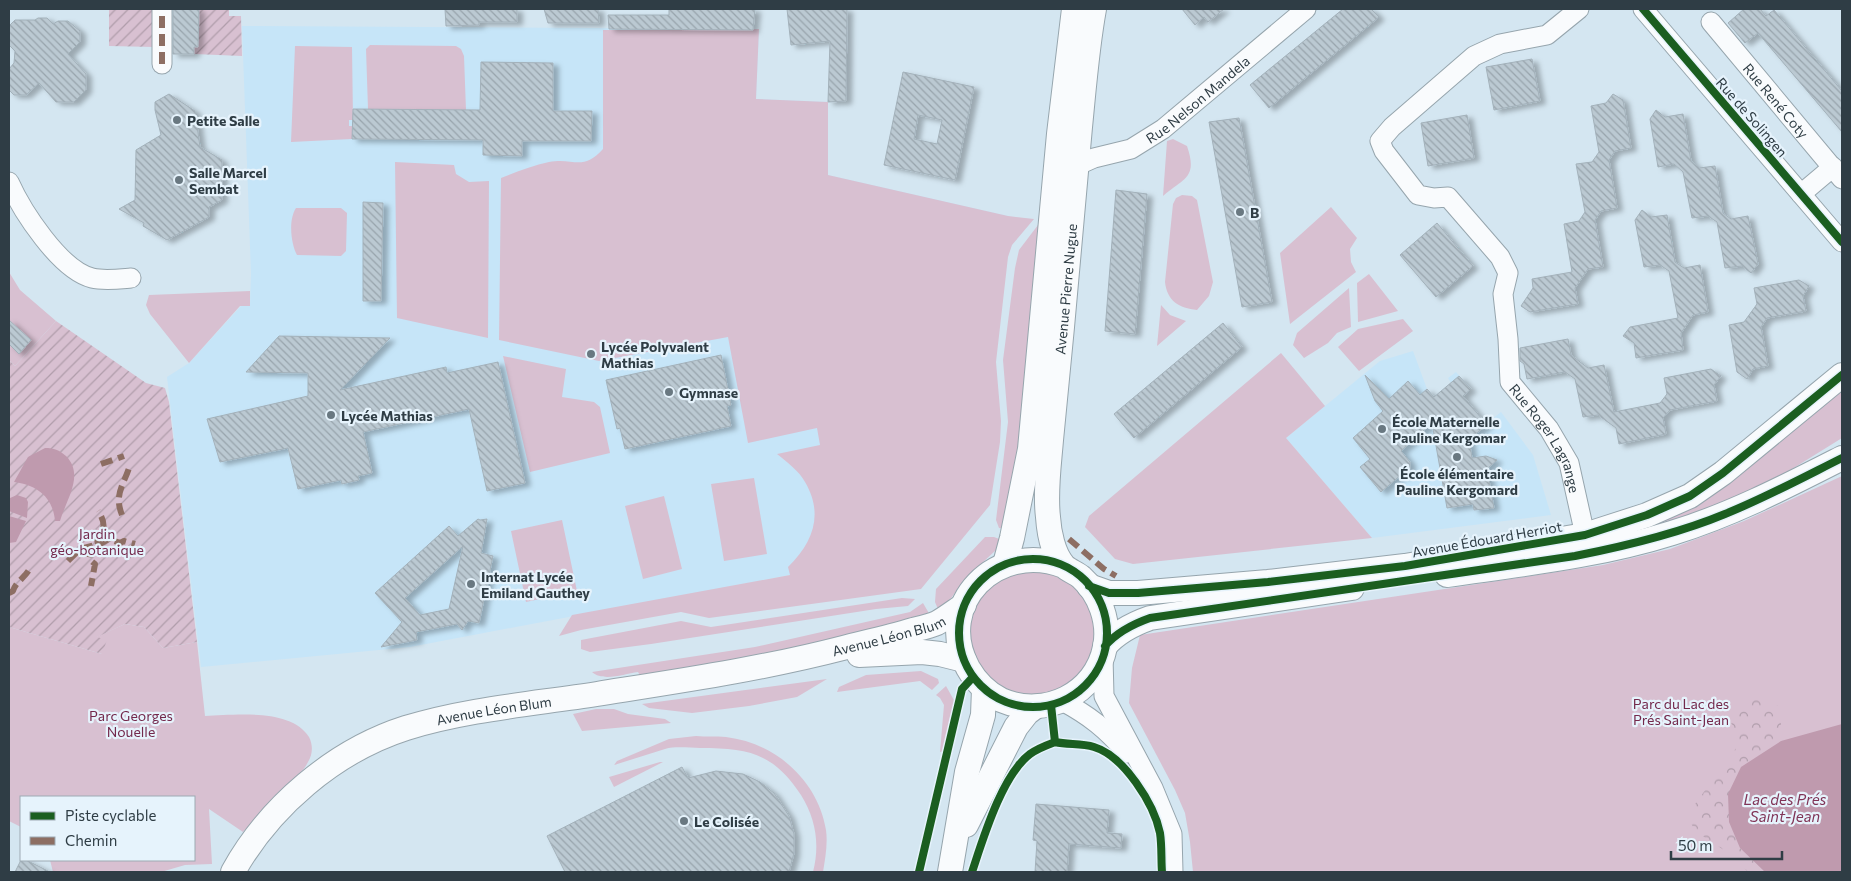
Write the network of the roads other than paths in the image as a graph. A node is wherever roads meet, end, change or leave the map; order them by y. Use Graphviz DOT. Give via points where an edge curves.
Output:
graph roads {
  1 [pos="162,9"];
  2 [pos="1074,9"];
  3 [pos="1094,9"];
  4 [pos="1306,9"];
  5 [pos="1579,9"];
  6 [pos="1643,9"];
  7 [pos="1711,22"];
  8 [pos="162,64"];
  9 [pos="1076,166"];
  10 [pos="1837,173"];
  11 [pos="9,182"];
  12 [pos="1801,194"];
  13 [pos="1842,242"];
  14 [pos="131,278"];
  15 [pos="1842,375"];
  16 [pos="1842,458"];
  17 [pos="1585,535"];
  18 [pos="1004,564"];
  19 [pos="1064,566"];
  20 [pos="1089,586"];
  21 [pos="964,605"];
  22 [pos="1104,651"];
  23 [pos="810,657"];
  24 [pos="964,660"];
  25 [pos="984,689"];
  26 [pos="1062,701"];
  27 [pos="1035,707"];
  28 [pos="1153,788"];
  29 [pos="955,847"];
  30 [pos="233,872"];
  31 [pos="950,872"];
  32 [pos="1173,872"];
  1 -- 8 [label="street"];
  2 -- 18 [label="main road, Avenue Pierre Nugue" via="1059,134 1030,450"];
  3 -- 9 [label="main road, Avenue Pierre Nugue"];
  4 -- 9 [label="street, Rue Nelson Mandela" via="1163,129 1131,148"];
  5 -- 17 [label="street, Rue Roger Lagrange" via="1547,35 1500,44 1474,56 1380,141 1418,195 1448,196 1500,256 1508,273 1503,294 1510,382 1549,429 1569,463"];
  6 -- 12 [label="street, Rue de Solingen"];
  7 -- 10 [label="street, Rue René Coty"];
  9 -- 19 [label="main road, Avenue Pierre Nugue" via="1047,495 1051,538"];
  10 -- 12 [label="street"];
  11 -- 14 [label="street" via="29,218 70,265 91,278"];
  12 -- 13 [label="street, Rue de Solingen"];
  15 -- 17 [label="main road, Avenue Édouard Herriot" via="1690,496 1647,515"];
  16 -- 22 [label="main road, Avenue Édouard Herriot" via="1726,514 1630,545 1575,556 1150,618 1121,632"];
  17 -- 20 [label="main road, Avenue Édouard Herriot" via="1405,566 1258,583 1138,593 1110,593"];
  18 -- 19 [label="main road, Avenue Pierre Nugue" via="1034,559"];
  18 -- 21 [label="main road, Avenue Pierre Nugue" via="980,581"];
  19 -- 20 [label="main road, Avenue Pierre Nugue"];
  20 -- 22 [label="main road, Avenue Pierre Nugue" via="1101,605 1105,619"];
  21 -- 23 [label="main road, Avenue Léon Blum" via="936,623"];
  21 -- 24 [label="main road, Avenue Pierre Nugue" via="959,623 959,642"];
  22 -- 26 [label="main road, Avenue Pierre Nugue" via="1096,672 1075,694"];
  22 -- 28 [label="street, Avenue Pierre Nugue" via="1104,696"];
  23 -- 24 [label="main road, Avenue Léon Blum" via="922,652"];
  23 -- 30 [label="main road, Avenue Léon Blum" via="730,673 460,715 406,728 358,749 297,793 255,837"];
  24 -- 25 [label="main road, Avenue Pierre Nugue"];
  25 -- 27 [label="main road, Avenue Pierre Nugue" via="1000,699"];
  25 -- 29 [label="main road" via="983,716 968,772"];
  26 -- 27 [label="main road, Avenue Pierre Nugue"];
  26 -- 28 [label="street, Avenue Pierre Nugue" via="1086,714 1108,732"];
  27 -- 29 [label="main road" via="1016,727"];
  28 -- 32 [label="street, Avenue Pierre Nugue" via="1172,834"];
  29 -- 31 [label="main road"];
}
